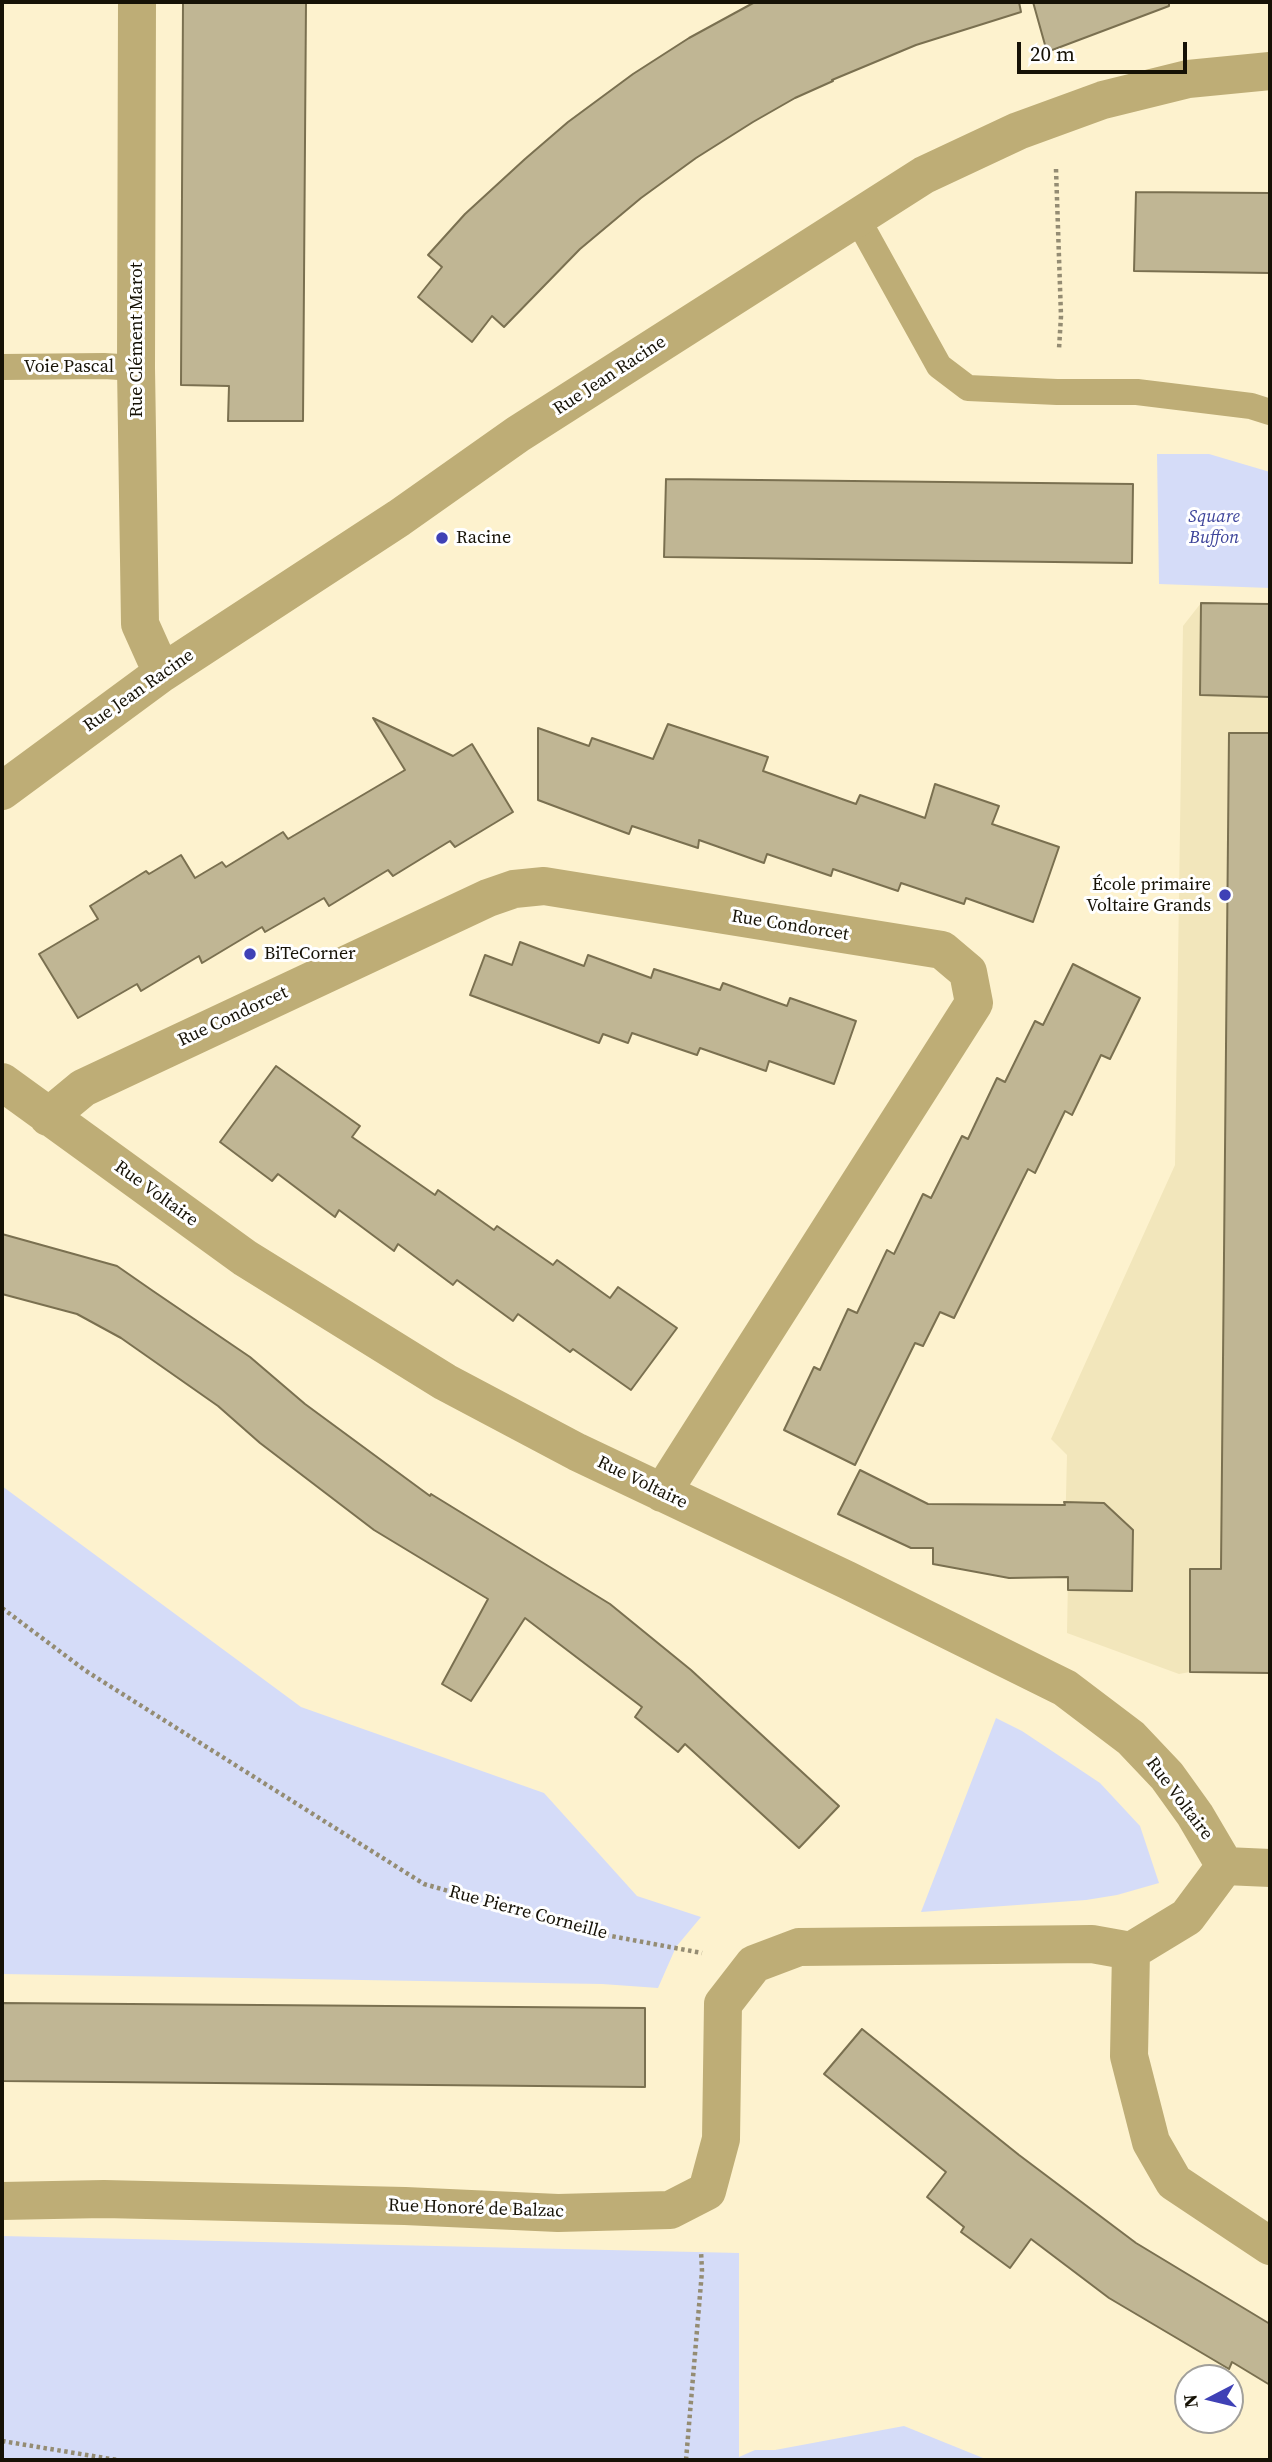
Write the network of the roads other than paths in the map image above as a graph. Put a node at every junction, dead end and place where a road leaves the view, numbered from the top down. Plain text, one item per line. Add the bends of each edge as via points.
1 (137, 2) edge
2 (1270, 71) edge
3 (857, 218) junction
4 (2, 368) edge
5 (136, 368) junction
6 (1270, 412) edge
7 (162, 673) junction
8 (2, 791) edge
9 (2, 1082) edge
10 (48, 1117) junction
11 (662, 1493) junction
12 (1225, 1866) junction
13 (1270, 1868) edge
14 (1131, 1951) junction
15 (2, 2201) edge
16 (1270, 2246) edge

1 - 5 street, Rue Clément Marot
2 - 3 street, Rue Jean Racine via 1188,79 1103,100 1018,131 924,174
3 - 6 lane via 939,366 968,387 1137,392
3 - 7 street, Rue Jean Racine via 518,434
4 - 5 lane, Voie Pascal
5 - 7 street, Rue Clément Marot via 140,624
7 - 8 street, Rue Jean Racine
9 - 10 street, Rue Voltaire
10 - 11 street, Rue Voltaire via 245,1258 445,1382
10 - 11 street, Rue Condorcet via 83,1088 514,889 544,886 942,950 968,972 974,1003
11 - 12 street, Rue Voltaire via 1065,1688 1130,1738 1167,1776
12 - 13 street
12 - 14 street via 1187,1917
14 - 15 street, Rue Honoré de Balzac via 1092,1944 799,1947 754,1964 723,2004 721,2138 707,2191 670,2210 558,2213 104,2199
14 - 16 street via 1129,2056 1151,2143 1174,2182

